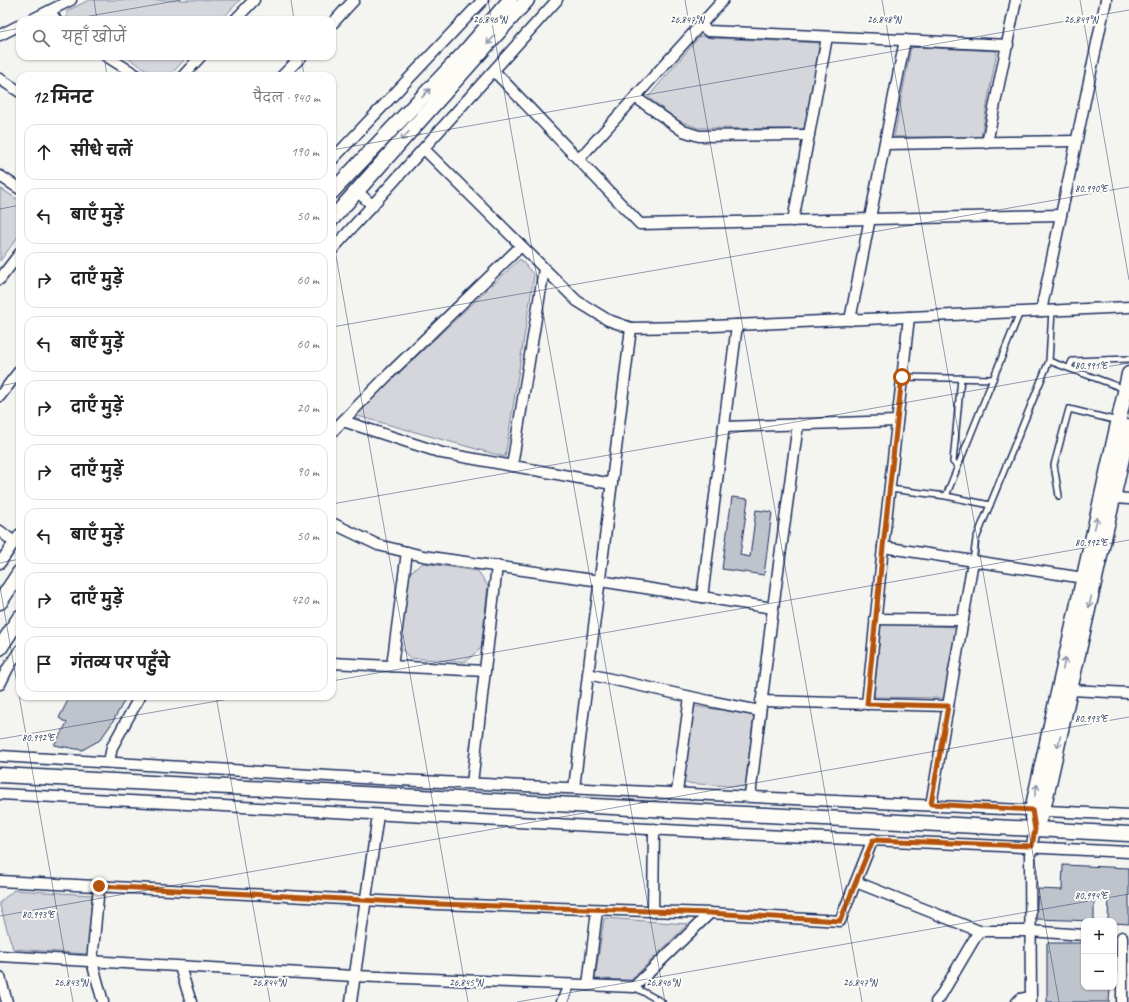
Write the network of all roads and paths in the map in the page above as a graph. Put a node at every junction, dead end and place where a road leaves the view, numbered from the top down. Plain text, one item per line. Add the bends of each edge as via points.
1 (71, 0) edge
2 (254, 0) edge
3 (354, 0) edge
4 (484, 0) edge
5 (557, 0) edge
6 (723, 0) edge
7 (1016, 0) edge
8 (1106, 0) edge
9 (517, 2) edge
10 (50, 11) junction
11 (39, 16) edge
12 (53, 16) edge
13 (239, 16) edge
14 (336, 20) edge
15 (700, 25) junction
16 (16, 27) edge
17 (0, 36) edge
18 (827, 37) junction
19 (905, 40) junction
20 (1008, 45) junction
21 (112, 60) edge
22 (197, 60) edge
23 (298, 60) edge
24 (494, 71) junction
25 (132, 72) edge
26 (187, 72) edge
27 (286, 72) edge
28 (0, 79) edge
29 (16, 89) edge
30 (635, 97) junction
31 (809, 135) junction
32 (1076, 141) junction
33 (987, 143) junction
34 (885, 144) junction
35 (424, 149) junction
36 (336, 156) edge
37 (578, 159) junction
38 (352, 171) junction
39 (0, 176) edge
40 (16, 186) edge
41 (360, 186) junction
42 (336, 188) edge
43 (373, 206) junction
44 (336, 214) edge
45 (1061, 215) junction
46 (870, 219) junction
47 (793, 221) junction
48 (336, 246) edge
49 (521, 246) junction
50 (16, 258) edge
51 (544, 269) junction
52 (0, 279) edge
53 (1129, 307) edge
54 (1052, 310) junction
55 (1041, 311) junction
56 (1020, 312) junction
57 (909, 317) junction
58 (850, 320) junction
59 (737, 325) junction
60 (631, 328) junction
61 (1129, 359) edge
62 (1049, 361) junction
63 (1069, 368) junction
64 (1129, 374) edge
65 (16, 375) edge
66 (902, 377) junction
67 (960, 378) junction
68 (993, 379) junction
69 (1126, 389) junction
70 (0, 396) edge
71 (343, 421) junction
72 (897, 421) junction
73 (798, 424) junction
74 (1124, 424) edge
75 (724, 426) junction
76 (336, 428) edge
77 (1127, 449) edge
78 (512, 466) junction
79 (958, 466) junction
80 (612, 484) junction
81 (890, 489) junction
82 (946, 496) junction
83 (1059, 496) dead end
84 (1114, 498) junction
85 (1129, 499) edge
86 (990, 505) junction
87 (336, 525) edge
88 (0, 531) edge
89 (16, 539) edge
90 (14, 542) junction
91 (883, 547) junction
92 (407, 552) junction
93 (973, 561) junction
94 (0, 563) edge
95 (497, 566) junction
96 (16, 578) edge
97 (1090, 579) junction
98 (600, 581) junction
99 (702, 597) junction
100 (0, 602) edge
101 (773, 608) junction
102 (876, 619) junction
103 (963, 620) junction
104 (16, 624) edge
105 (0, 648) edge
106 (16, 656) edge
107 (336, 663) edge
108 (392, 666) junction
109 (485, 671) junction
110 (588, 674) junction
111 (0, 684) edge
112 (1070, 690) junction
113 (1129, 693) edge
114 (690, 697) junction
115 (138, 700) edge
116 (761, 700) junction
117 (867, 704) junction
118 (948, 706) junction
119 (760, 711) junction
120 (0, 756) edge
121 (109, 762) junction
122 (0, 775) edge
123 (472, 783) junction
124 (574, 788) junction
125 (678, 792) junction
126 (0, 794) edge
127 (750, 796) junction
128 (931, 804) junction
129 (1037, 810) junction
130 (378, 815) junction
131 (1129, 815) edge
132 (654, 829) junction
133 (1035, 829) junction
134 (1129, 834) edge
135 (873, 840) junction
136 (1032, 846) junction
137 (1129, 852) edge
138 (0, 881) edge
139 (856, 882) junction
140 (99, 886) junction
141 (365, 900) junction
142 (597, 910) junction
143 (653, 912) junction
144 (710, 913) junction
145 (978, 931) junction
146 (1030, 931) junction
147 (1081, 935) edge
148 (1122, 937) edge
149 (0, 956) edge
150 (92, 962) junction
151 (180, 966) junction
152 (354, 976) junction
153 (0, 977) edge
154 (569, 984) junction
155 (588, 985) junction
156 (634, 987) junction
157 (1031, 1000) edge
158 (7, 1002) edge
159 (103, 1002) edge
160 (191, 1002) edge
161 (352, 1002) edge
162 (562, 1002) edge
163 (662, 1002) edge
164 (936, 1002) edge
165 (1017, 1002) edge
166 (1122, 1002) edge

1 - 10 street
2 - 13 street
3 - 14 street
4 - 36 street
5 - 24 street
6 - 15 street
7 - 20 street
8 - 32 street
38 -> 9 street via 464,53
9 -> 41 street
10 - 11 street
10 - 12 street
15 - 18 street via 708,31
15 - 30 street
16 - 17 street
18 - 19 street
18 - 31 street
19 - 20 street
19 - 34 street
20 - 33 street
21 - 25 street
22 - 26 street
23 - 27 street
24 - 35 street
24 - 37 street
28 - 29 street
30 - 31 street via 683,131 699,136
30 - 37 street
31 - 47 street
32 - 33 street
32 - 45 street
33 - 34 street
34 - 46 street
35 - 43 street
35 - 49 street
37 - 47 street via 640,224
38 - 41 street
38 - 42 street
39 - 40 street
41 - 43 street
41 - 44 street
43 - 48 street
45 - 46 street
45 - 55 street
46 - 47 street
46 - 58 street
49 - 51 street
49 - 71 street
50 - 52 street
51 - 60 street via 577,301 608,320
51 - 78 street
53 - 54 street
54 - 55 street
54 - 62 lane
55 - 56 street
56 - 57 street
56 - 68 lane
57 - 58 street
57 - 66 street
58 - 59 street
59 - 60 street
59 - 75 street
60 - 80 street
61 - 63 lane via 1072,361
62 - 63 lane
62 - 86 lane
63 - 69 lane
64 - 69 street
65 - 70 street
66 - 67 lane
66 - 72 street
67 - 68 lane
67 - 79 lane via 952,462
68 - 79 lane
69 - 74 street
71 - 76 street
71 - 78 street via 442,453
72 - 73 street
72 - 81 street
73 - 75 street
73 - 101 street
74 - 77 street
74 - 83 lane via 1069,409 1054,465
97 -> 74 street
75 - 99 street
77 - 84 street
78 - 80 street
79 - 82 lane
80 - 98 street
81 - 82 lane
81 - 91 street
82 - 86 lane
84 - 85 street
84 - 97 street
86 - 93 lane via 976,539
87 - 92 street via 378,545
88 - 90 street
89 - 90 street
90 - 94 street
91 - 93 street
91 - 102 street
92 - 95 street
92 - 108 street
93 - 97 street
93 - 103 street
95 - 98 street
95 - 109 street
96 - 100 street
97 -> 112 street
129 -> 97 street
98 - 99 street
98 - 110 street
99 - 101 street
101 - 116 street
102 - 103 street
102 - 117 street
103 - 118 street
104 - 105 street
106 - 111 street
107 - 108 street
108 - 109 street
109 - 123 street
110 - 114 street
110 - 124 street
112 - 113 street
112 -> 129 street
114 - 119 street
114 - 125 street
115 - 121 street via 112,747
116 - 117 street
116 - 119 street
117 - 118 street
118 - 128 street
119 - 127 street
120 - 121 street
121 - 123 street
122 - 133 street
123 - 124 street
124 - 125 street
125 - 127 street
126 - 130 street
127 - 128 street
128 - 129 street
129 - 131 street
129 - 133 street
130 - 132 street
130 - 141 street
132 - 135 street
132 - 143 street
133 - 134 street
133 - 136 street
135 - 136 street
135 - 139 street
136 - 137 street
136 - 146 street
138 - 140 street
139 - 144 street via 840,921
139 - 145 street
140 - 141 street
140 - 150 street
141 - 142 street
141 - 152 street
142 - 143 street
142 - 155 street
143 - 144 street
144 - 156 street
145 - 146 street
145 - 164 street
146 - 147 street
146 - 157 street
148 - 166 street
149 - 150 street
150 - 151 street
150 - 159 street
151 - 152 street
151 - 160 street
152 - 154 street
152 - 161 street
153 - 158 street
154 - 155 street
154 - 162 street
155 - 156 street
156 - 163 lane
157 - 165 street via 1020,999

